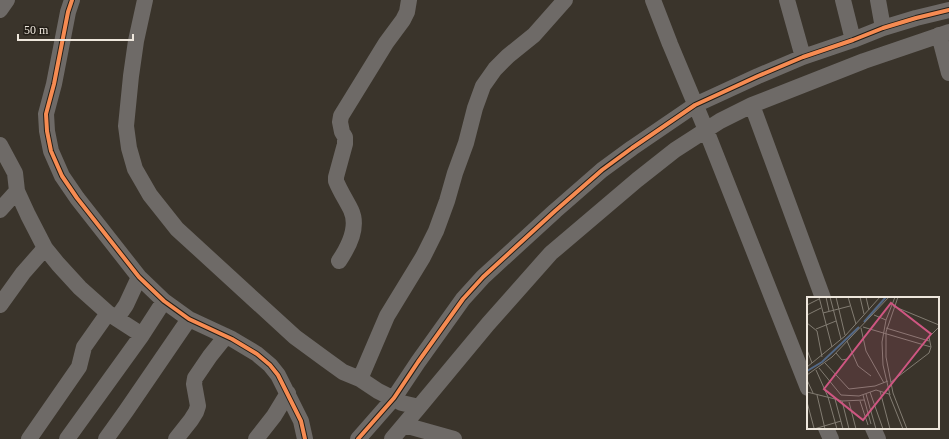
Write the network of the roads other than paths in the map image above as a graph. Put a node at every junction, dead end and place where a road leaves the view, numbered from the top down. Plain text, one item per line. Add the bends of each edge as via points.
1 (7, 0) edge
2 (72, 0) edge
3 (145, 0) edge
4 (409, 0) edge
5 (565, 0) edge
6 (653, 0) edge
7 (787, 0) edge
8 (843, 0) edge
9 (878, 0) edge
10 (0, 10) edge
11 (949, 10) edge
12 (883, 28) junction
13 (944, 33) edge
14 (853, 40) junction
15 (803, 57) junction
16 (949, 73) edge
17 (695, 105) junction
18 (752, 105) junction
19 (706, 130) junction
20 (0, 145) edge
21 (16, 191) junction
22 (0, 210) edge
23 (45, 248) junction
24 (339, 261) dead end
25 (139, 276) junction
26 (823, 297) edge
27 (164, 301) junction
28 (0, 304) edge
29 (112, 316) junction
30 (189, 319) junction
31 (142, 335) junction
32 (226, 336) junction
33 (360, 379) junction
34 (807, 385) edge
35 (288, 393) junction
36 (394, 398) junction
37 (419, 407) junction
38 (404, 425) junction
39 (826, 429) edge
40 (873, 429) edge
41 (29, 439) edge
42 (66, 439) edge
43 (106, 439) edge
44 (176, 439) edge
45 (256, 439) edge
46 (305, 439) edge
47 (358, 439) edge
48 (392, 439) edge
49 (454, 439) edge
50 (831, 439) edge
51 (878, 439) edge

1 - 10 street
2 - 25 street via 46,114 51,151 62,176 76,198
3 - 33 street via 136,41 126,126 135,169 150,195 177,229 295,337 343,372
4 - 24 street via 403,20 341,116 345,144 336,181 351,211 354,225 346,251
5 - 33 street via 534,36 495,69 483,86 436,231 388,316
6 - 17 street
7 - 15 street
8 - 14 street
9 - 12 street
11 - 12 street
12 - 14 street
13 - 16 street
13 - 18 street
14 - 15 street
15 - 17 street
17 - 19 street
17 - 36 street via 602,170 483,277 463,299
18 - 19 street
18 - 26 street
19 - 34 street
19 - 37 street via 637,180 551,253
20 - 21 street via 15,173
21 - 22 street
21 - 23 street
23 - 28 street
23 - 29 street via 80,288
25 - 27 street
25 - 29 street via 126,305
27 - 30 street
27 - 31 street
29 - 31 street
29 - 41 street via 84,347 79,367
30 - 32 street
30 - 43 street
31 - 42 street
32 - 35 street via 257,354 270,365
32 - 44 street via 195,378 198,406
33 - 36 street
35 - 45 street
35 - 46 street via 301,421
36 - 37 street
36 - 47 street
37 - 38 street
38 - 48 street
38 - 49 street
39 - 50 street
40 - 51 street

